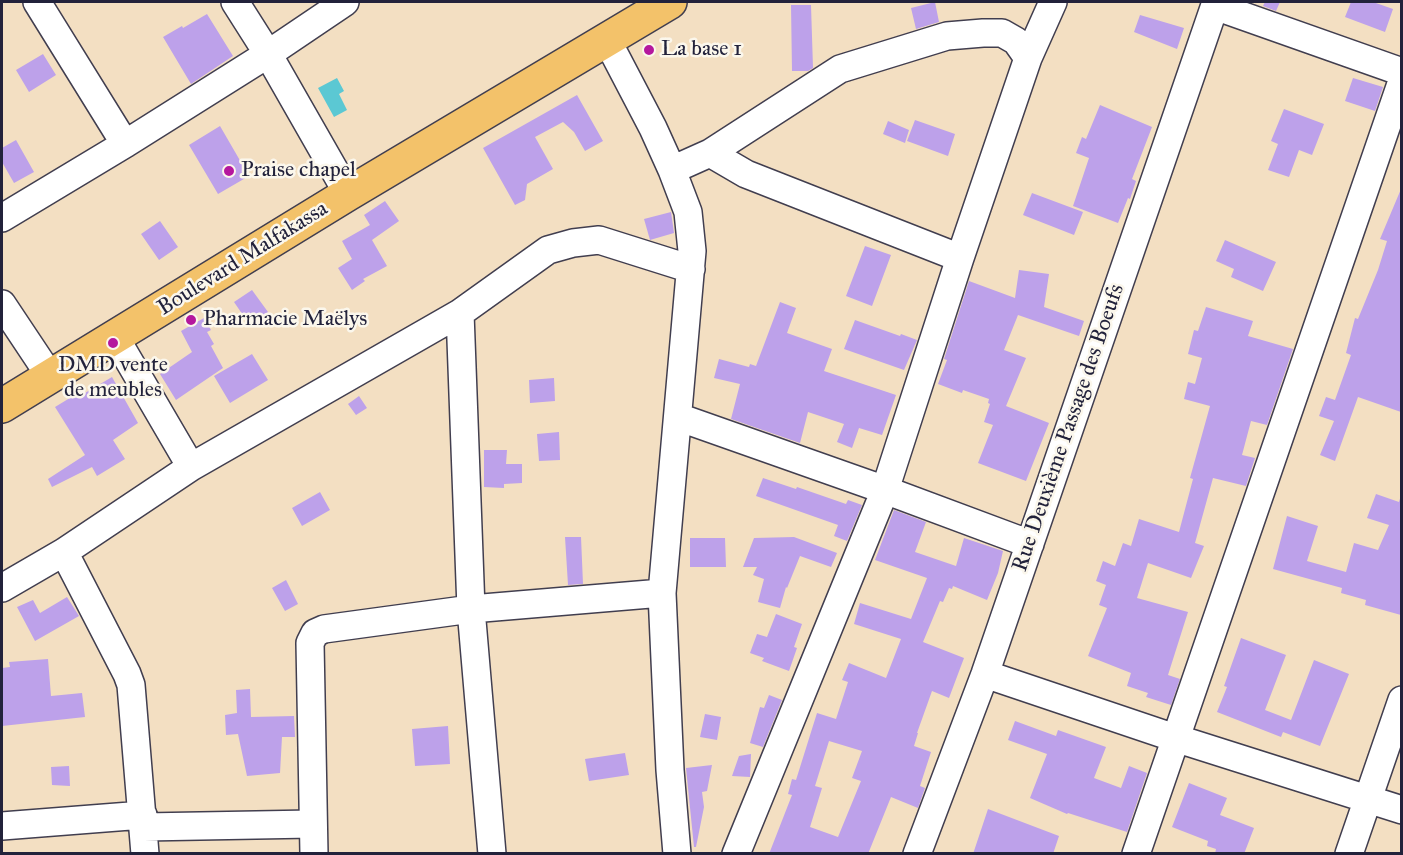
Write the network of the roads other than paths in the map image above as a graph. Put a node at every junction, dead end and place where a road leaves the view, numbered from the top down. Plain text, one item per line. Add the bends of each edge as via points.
1 (36, 2) edge
2 (235, 2) edge
3 (345, 2) edge
4 (626, 2) edge
5 (670, 2) edge
6 (1053, 2) edge
7 (1216, 4) edge
8 (607, 40) junction
9 (268, 54) junction
10 (1028, 58) junction
11 (1401, 72) edge
12 (1401, 81) edge
13 (125, 144) junction
14 (710, 153) junction
15 (672, 170) junction
16 (343, 185) junction
17 (2, 218) edge
18 (960, 258) junction
19 (691, 269) junction
20 (2, 304) edge
21 (460, 313) junction
22 (115, 338) junction
23 (44, 368) junction
24 (2, 381) edge
25 (2, 406) edge
26 (678, 417) junction
27 (191, 466) junction
28 (885, 490) junction
29 (1030, 544) junction
30 (64, 552) junction
31 (2, 588) edge
32 (662, 593) junction
33 (471, 609) junction
34 (985, 674) junction
35 (1401, 700) edge
36 (1175, 738) junction
37 (1366, 799) junction
38 (1401, 810) edge
39 (312, 824) junction
40 (2, 826) edge
41 (144, 832) edge
42 (314, 854) edge
43 (492, 854) edge
44 (677, 854) edge
45 (736, 854) edge
46 (917, 854) edge
47 (1136, 854) edge
48 (1349, 854) edge

1 - 13 street
2 - 9 street
3 - 9 street
4 - 16 main road, Boulevard Malfakassa
5 - 8 main road, Boulevard Malfakassa
6 - 10 street
7 - 11 street
7 - 29 street, Rue Deuxième Passage des Boeufs
8 - 15 street
8 - 16 main road, Boulevard Malfakassa
9 - 13 street
9 - 16 street
10 - 14 street via 1016,41 1002,33 946,36 840,69
10 - 18 street
12 - 36 street
13 - 17 street
14 - 15 street
14 - 18 street via 746,174
15 - 19 street via 688,212
16 - 22 main road, Boulevard Malfakassa
16 - 23 main road, Boulevard Malfakassa
18 - 28 street
19 - 21 street via 599,240 573,243 548,250
19 - 26 street
20 - 23 street
21 - 27 street
21 - 33 street
22 - 23 main road, Boulevard Malfakassa
22 - 27 street
23 - 24 main road, Boulevard Malfakassa
23 - 25 main road, Boulevard Malfakassa
26 - 28 street
26 - 32 street
27 - 30 street
28 - 29 street
28 - 45 street
29 - 34 street, Rue Deuxième Passage des Boeufs
30 - 31 street
30 - 41 street via 131,685
32 - 33 street
32 - 44 street
33 - 39 street via 315,633 310,643
33 - 43 street
34 - 36 street
34 - 46 street, Rue Deuxième Passage des Boeufs
35 - 37 street
36 - 37 street
36 - 47 street
37 - 38 street
37 - 48 street
39 - 41 street
39 - 42 street
40 - 41 street

